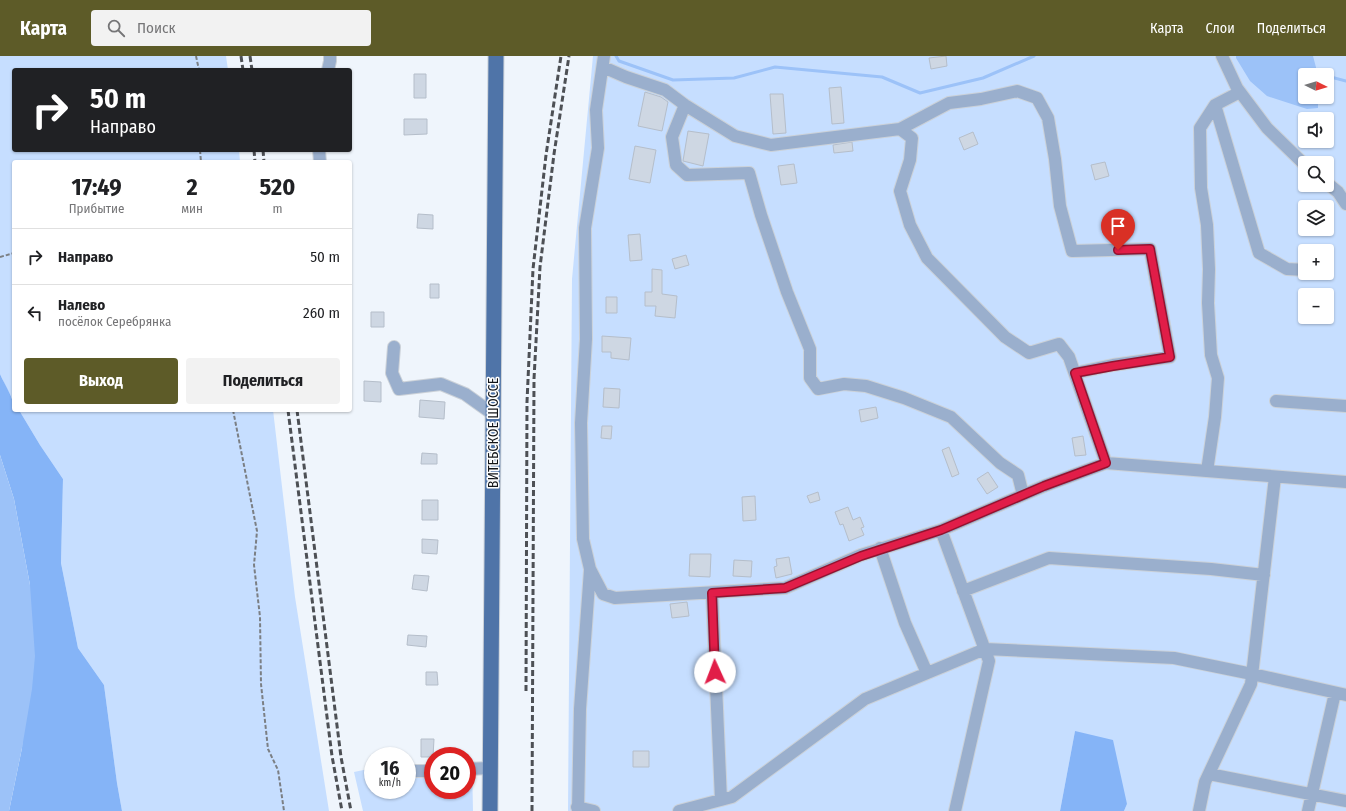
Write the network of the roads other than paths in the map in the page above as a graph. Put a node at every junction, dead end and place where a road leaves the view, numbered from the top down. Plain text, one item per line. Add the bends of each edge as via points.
1 (330, 56) edge
2 (496, 56) edge
3 (1222, 56) edge
4 (604, 62) edge
5 (328, 68) edge
6 (1240, 92) junction
7 (685, 105) junction
8 (1215, 105) junction
9 (900, 129) junction
10 (1298, 158) edge
11 (1334, 189) edge
12 (1346, 204) edge
13 (1298, 270) edge
14 (394, 346) dead end
15 (1075, 373) junction
16 (1276, 401) dead end
17 (1346, 406) edge
18 (493, 414) junction
19 (1106, 463) junction
20 (1207, 471) junction
21 (1275, 477) junction
22 (1346, 482) edge
23 (1023, 495) junction
24 (941, 530) junction
25 (880, 548) junction
26 (590, 569) junction
27 (1264, 575) junction
28 (963, 591) junction
29 (712, 593) junction
30 (985, 649) junction
31 (927, 673) junction
32 (1252, 674) junction
33 (1341, 694) edge
34 (490, 768) junction
35 (476, 769) edge
36 (1209, 774) junction
37 (1313, 794) junction
38 (721, 800) junction
39 (1346, 802) edge
40 (578, 809) edge
41 (490, 811) edge
42 (594, 811) edge
43 (679, 811) edge
44 (955, 811) edge
45 (1199, 811) edge
46 (1308, 811) edge

1 - 5 lane
2 - 18 main road, ВИТЕБСКОЕ ШОССЕ
3 - 6 lane
4 - 7 lane via 626,77 665,90
4 - 26 lane via 596,110 598,148 584,228 586,339 581,423 583,539
6 - 8 lane
6 - 10 lane via 1267,128
7 - 9 lane via 735,136 771,145
7 - 23 lane via 672,137 676,165 687,175 749,172 787,292 810,349 810,378 818,389 844,384 866,386 951,417 1000,463 1018,475
8 - 13 lane via 1259,253 1287,269
8 - 20 lane via 1200,128 1201,188 1209,262 1211,355 1218,378
9 - 15 lane via 912,138 910,160 900,191 910,225 927,258 1005,337 1029,353 1059,344 1069,357
9 - 15 lane via 949,103 1017,91 1037,98 1048,118 1060,206 1072,251 1150,249 1170,357
11 - 12 lane
14 - 18 lane via 392,373 399,389 441,384 465,394
15 - 19 lane
16 - 17 lane
18 - 34 main road, ВИТЕБСКОЕ ШОССЕ
19 - 20 lane
19 - 23 lane
20 - 21 lane
21 - 22 lane
21 - 27 lane
23 - 24 lane
24 - 25 lane
24 - 28 lane
25 - 29 lane via 785,588
25 - 31 lane via 905,623
26 - 29 lane via 603,594 615,598
26 - 40 lane via 580,708
27 - 28 lane via 1049,558
27 - 32 lane
28 - 30 lane
29 - 38 lane
30 - 31 lane
30 - 32 lane via 1174,658
30 - 44 lane via 989,661
31 - 38 lane via 865,699 732,797
32 - 33 lane
32 - 36 lane via 1251,684
33 - 37 lane
34 - 35 lane
34 - 41 main road, ВИТЕБСКОЕ ШОССЕ
36 - 37 lane
36 - 45 lane
37 - 39 lane
37 - 46 lane
38 - 43 lane
40 - 42 lane

